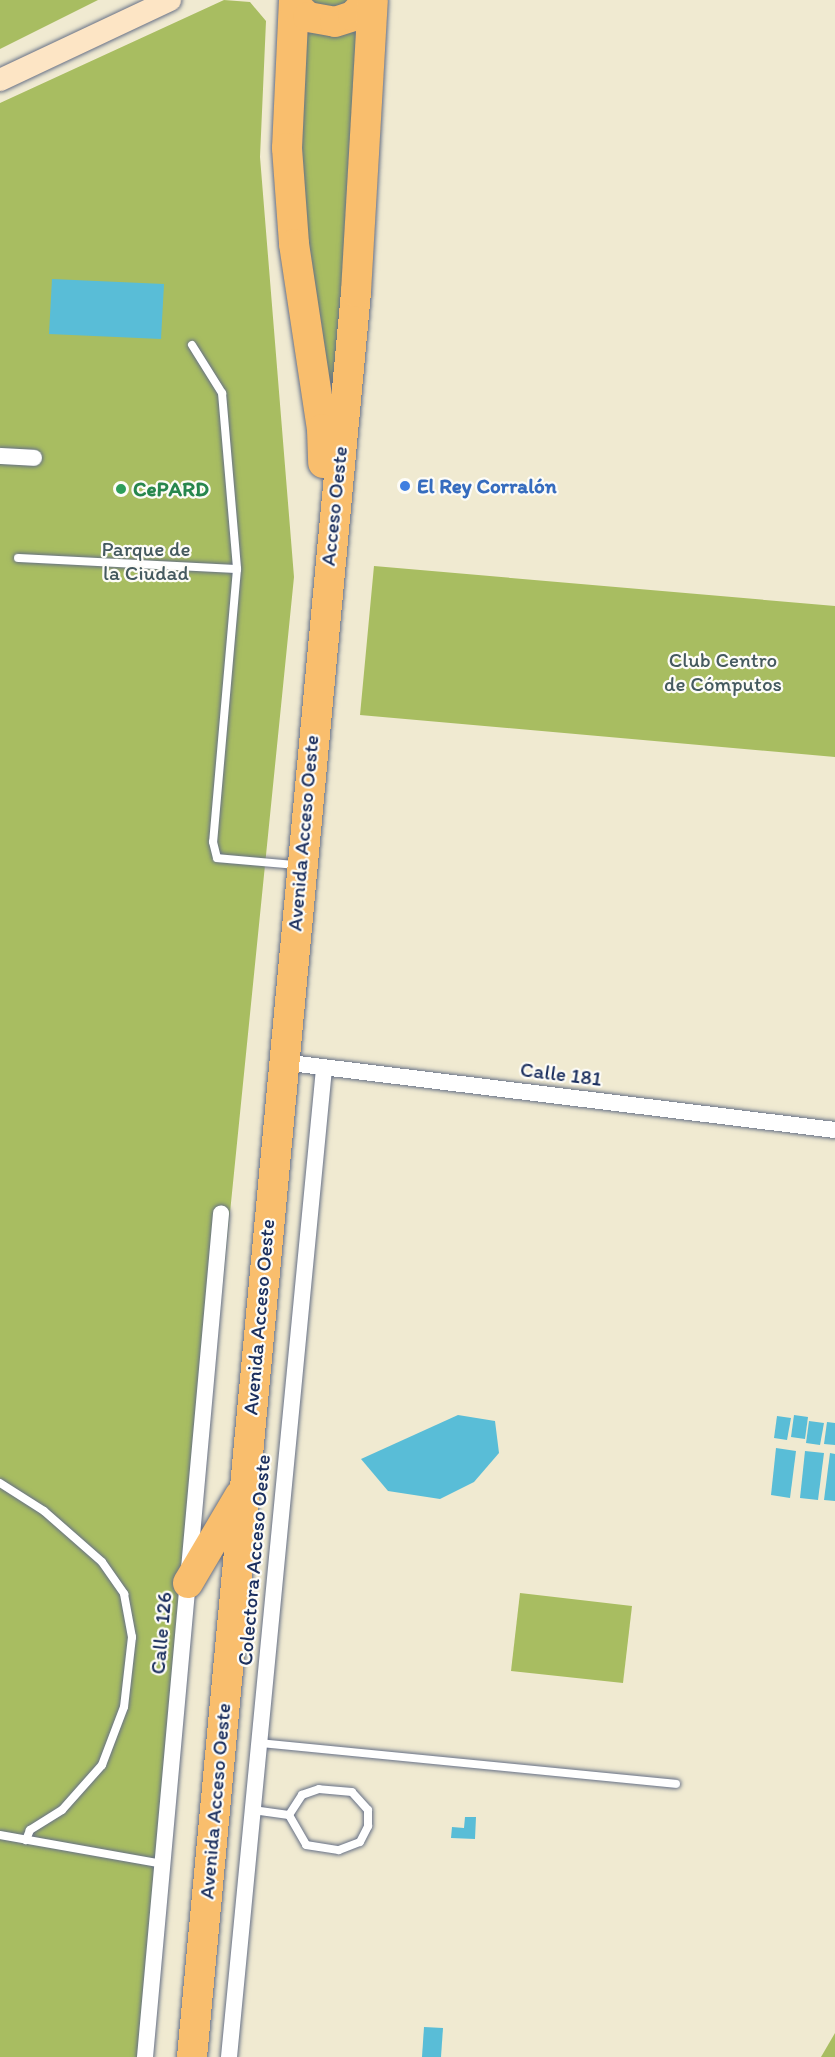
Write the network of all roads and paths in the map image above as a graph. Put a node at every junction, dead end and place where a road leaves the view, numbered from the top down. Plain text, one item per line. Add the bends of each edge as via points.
1 (170, 0) edge
2 (368, 0) edge
3 (373, 0) edge
4 (291, 1) edge
5 (0, 80) edge
6 (192, 345) dead end
7 (0, 456) edge
8 (34, 458) dead end
9 (18, 558) dead end
10 (237, 568) junction
11 (326, 577) junction
12 (300, 865) junction
13 (282, 1062) junction
14 (324, 1068) junction
15 (835, 1130) edge
16 (221, 1214) dead end
17 (0, 1483) edge
18 (244, 1487) junction
19 (188, 1583) junction
20 (260, 1743) junction
21 (676, 1784) dead end
22 (253, 1810) junction
23 (289, 1815) junction
24 (0, 1835) edge
25 (26, 1840) junction
26 (162, 1864) junction
27 (145, 2057) edge
28 (192, 2057) edge
29 (230, 2057) edge

1 - 5 street
2 - 4 highway via 353,16 335,22 308,17
3 - 11 highway, Acceso Oeste via 356,292
4 - 11 highway, Acceso Oeste via 286,148 294,244 322,429
6 - 10 lane via 222,393
7 - 8 street
9 - 10 lane
10 - 12 lane via 213,842 217,858
11 - 12 highway, Avenida Acceso Oeste
12 - 13 highway, Avenida Acceso Oeste
13 - 14 street, Calle 181
13 - 18 highway, Avenida Acceso Oeste
14 - 15 street, Calle 181
14 - 20 street, Colectora Acceso Oeste
16 - 19 street, Calle 126
17 - 25 lane via 44,1511 102,1562 123,1594 132,1637 124,1707 102,1765 62,1810 30,1830
18 - 19 highway
18 - 28 highway, Avenida Acceso Oeste
19 - 26 street, Calle 126
20 - 21 lane
20 - 22 street, Colectora Acceso Oeste
22 - 23 lane
22 - 29 street, Colectora Acceso Oeste
23 - 23 lane via 306,1845 339,1850 360,1842 368,1826 368,1810 352,1792 319,1789 302,1795
24 - 25 lane
25 - 26 lane
26 - 27 street, Calle 126

